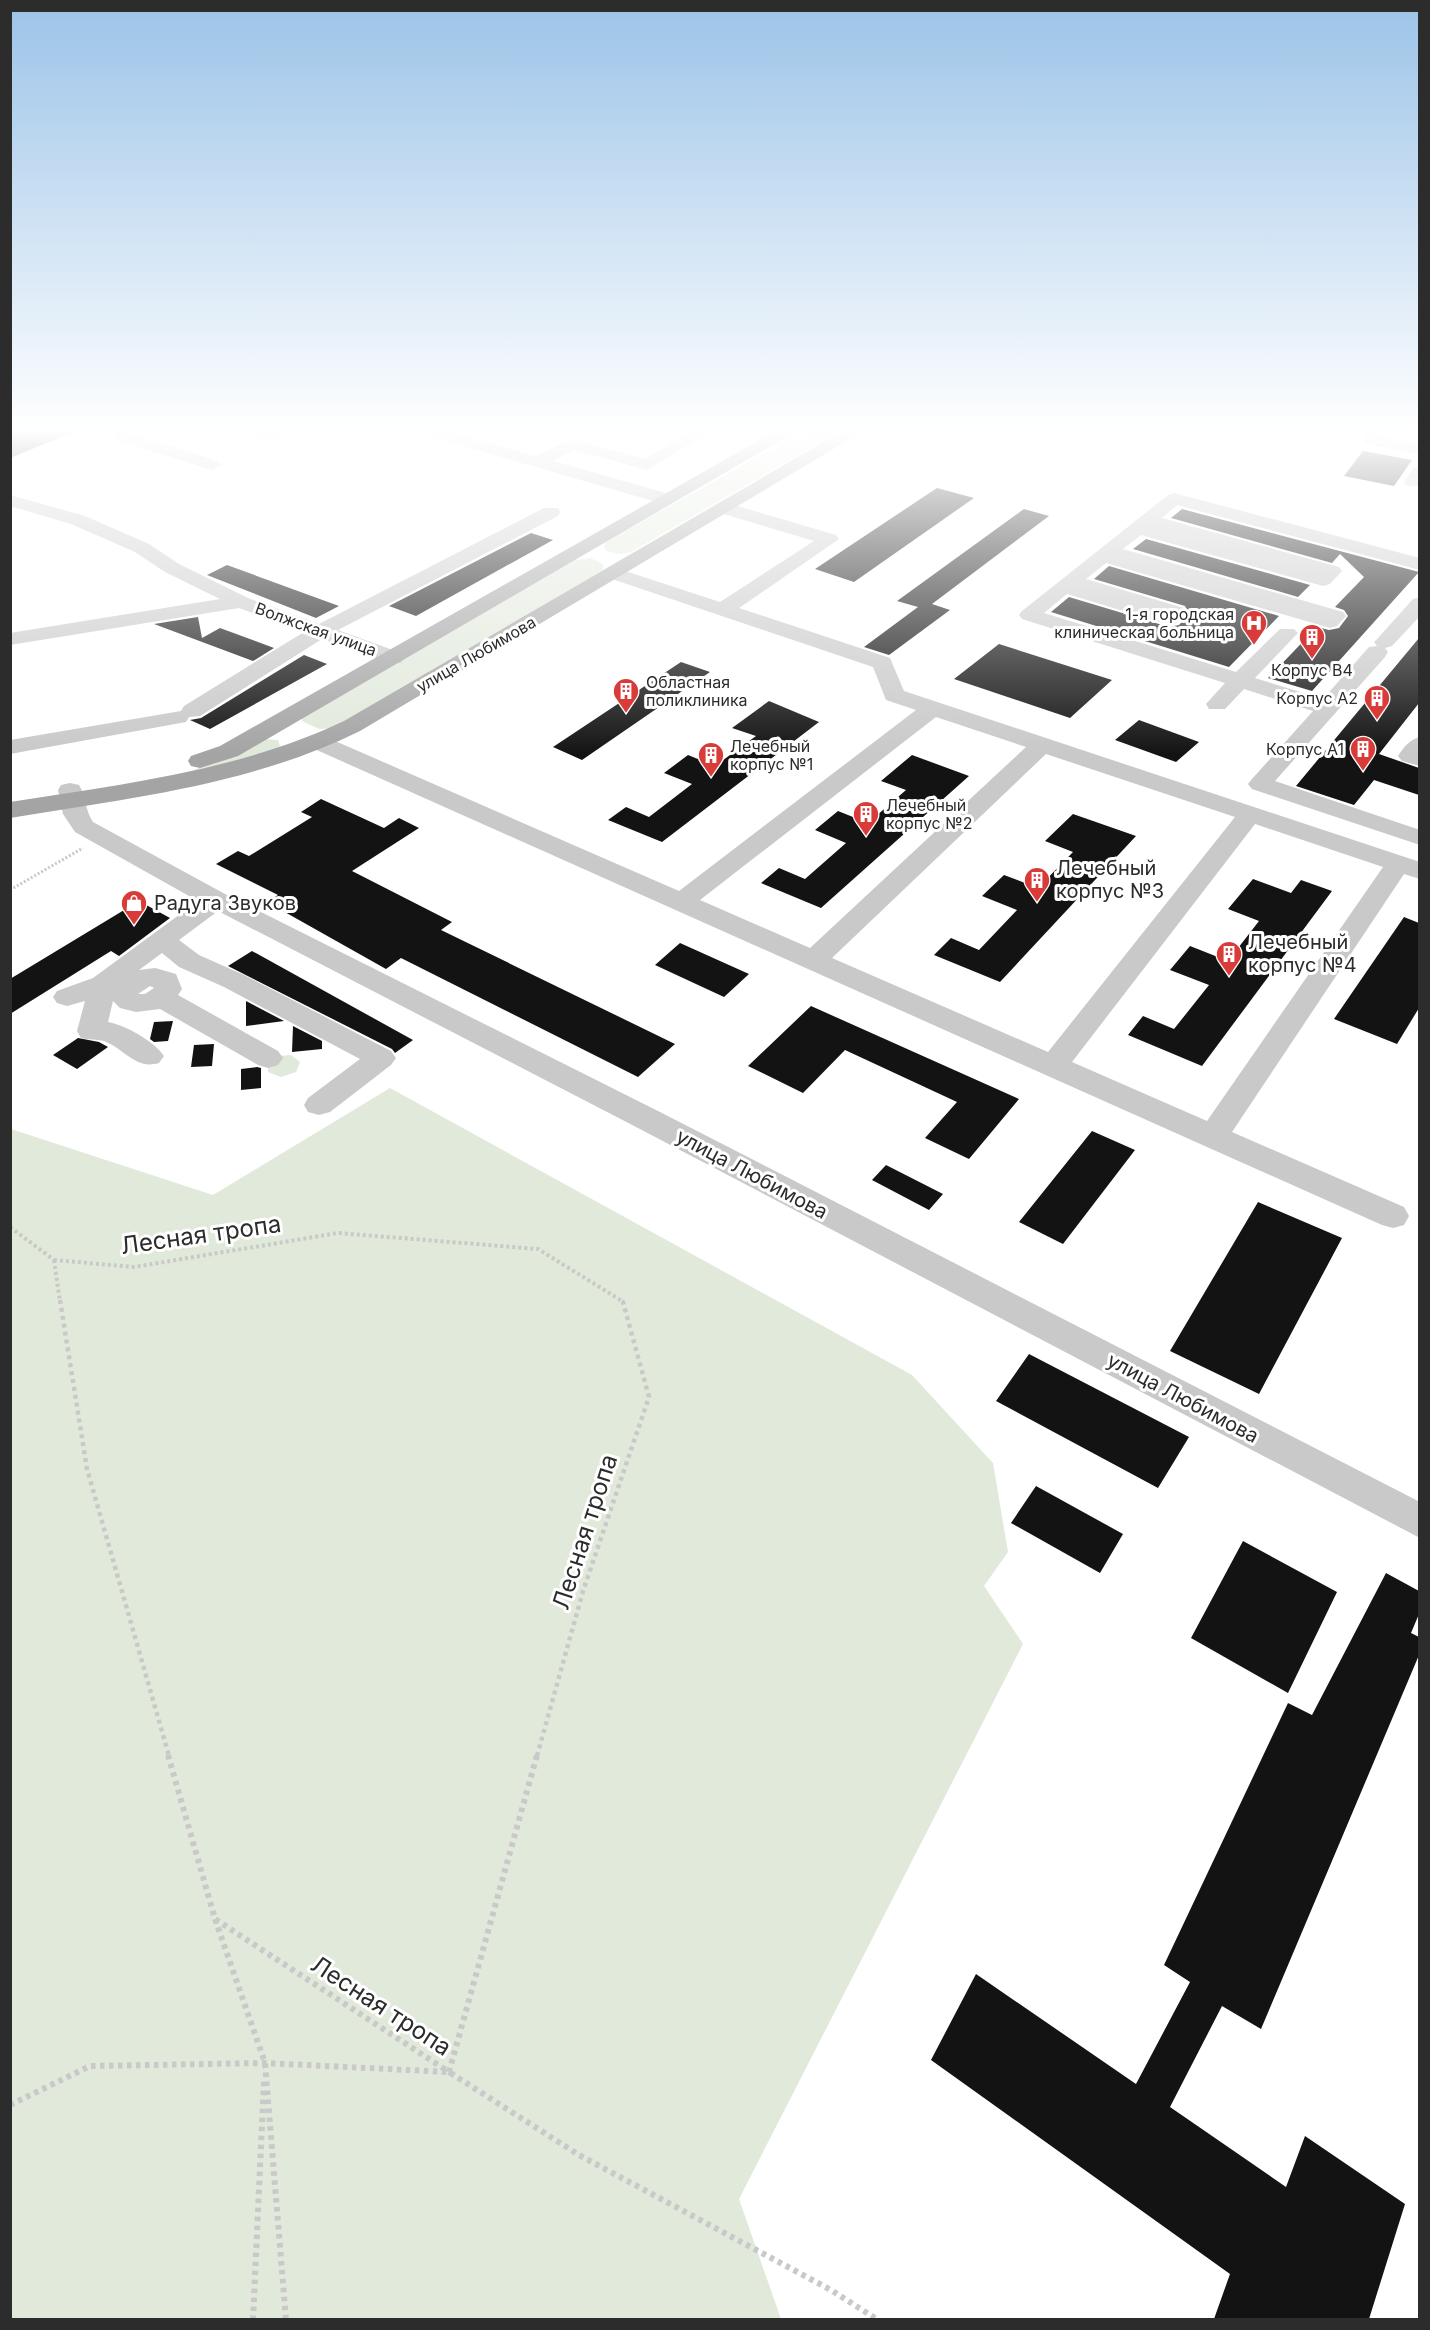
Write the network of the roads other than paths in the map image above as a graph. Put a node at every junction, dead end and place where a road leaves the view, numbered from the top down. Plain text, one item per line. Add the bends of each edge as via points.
1 (117, 538) edge
2 (501, 538) edge
3 (600, 538) edge
4 (673, 538) edge
5 (825, 538) edge
6 (1126, 538) edge
7 (1187, 538) edge
8 (1198, 538) edge
9 (1320, 538) edge
10 (584, 547) junction
11 (1106, 554) junction
12 (1419, 564) edge
13 (622, 568) junction
14 (242, 602) junction
15 (1419, 603) edge
16 (722, 610) junction
17 (319, 632) junction
18 (1287, 633) dead end
19 (10, 639) edge
20 (393, 658) junction
21 (1239, 681) junction
22 (1217, 704) dead end
23 (933, 708) junction
24 (1328, 708) junction
25 (273, 726) junction
26 (318, 742) junction
27 (1043, 744) junction
28 (1419, 744) edge
29 (10, 747) edge
30 (1419, 759) edge
31 (10, 800) edge
32 (10, 810) edge
33 (82, 813) junction
34 (1251, 813) junction
35 (1419, 838) edge
36 (1408, 867) edge
37 (216, 900) junction
38 (681, 902) junction
39 (162, 940) junction
40 (814, 960) junction
41 (189, 961) junction
42 (67, 997) dead end
43 (159, 999) junction
44 (237, 1020) dead end
45 (263, 1053) dead end
46 (149, 1056) dead end
47 (1053, 1066) junction
48 (319, 1105) dead end
49 (1213, 1137) junction
50 (1393, 1216) dead end
51 (1419, 1521) edge

1 - 14 street, Волжская улица
2 - 17 street
3 - 10 main road, улица Любимова
4 - 13 main road, улица Любимова
5 - 16 street via 829,539
6 - 11 street
7 - 8 street via 1323,580 1332,571
9 - 12 street
10 - 13 main road
10 - 20 main road, улица Любимова
11 - 11 street via 1336,616 1330,622
11 - 21 street via 1029,615
13 - 16 street
13 - 26 main road, улица Любимова via 352,726
14 - 17 street, Волжская улица
14 - 19 street
15 - 24 street
16 - 23 street via 882,663 894,695
17 - 20 street, Волжская улица
17 - 29 street via 185,714
18 - 21 street
20 - 25 main road, улица Любимова
21 - 22 street
21 - 24 street
23 - 27 street
23 - 38 street
24 - 35 street via 1260,784
25 - 26 main road
25 - 33 main road, улица Любимова via 229,751 165,773
26 - 33 main road, улица Любимова via 266,761
26 - 38 street
27 - 34 street
27 - 40 street
28 - 30 street via 1410,756
31 - 33 main road, улица Любимова
32 - 33 main road, улица Любимова
33 - 37 street, улица Любимова
34 - 36 street
34 - 47 street
36 - 49 street via 1368,907
37 - 39 street
37 - 51 street, улица Любимова via 649,1120
38 - 40 street
39 - 41 street
39 - 43 street
40 - 47 street
41 - 43 street
41 - 48 street via 381,1058
42 - 43 street
43 - 44 street
43 - 45 street
43 - 46 street via 91,1031 110,1032
47 - 49 street
49 - 50 street

